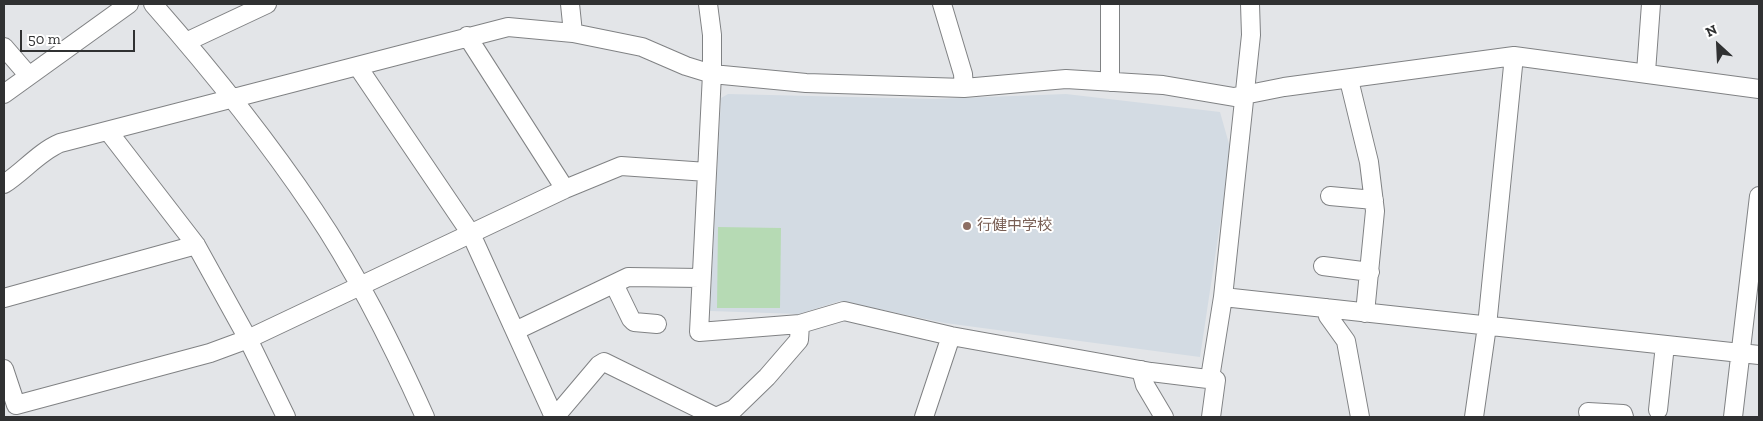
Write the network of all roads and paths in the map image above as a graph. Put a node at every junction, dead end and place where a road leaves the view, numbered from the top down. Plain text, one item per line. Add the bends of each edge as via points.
1 (129, 4) edge
2 (153, 4) edge
3 (267, 4) edge
4 (570, 4) edge
5 (708, 4) edge
6 (942, 4) edge
7 (1110, 4) edge
8 (1250, 4) edge
9 (1651, 4) edge
10 (573, 34) junction
11 (467, 36) junction
12 (186, 42) junction
13 (4, 47) edge
14 (1514, 56) junction
15 (358, 67) junction
16 (1646, 72) junction
17 (712, 74) junction
18 (29, 76) junction
19 (1349, 80) junction
20 (1110, 82) junction
21 (964, 88) junction
22 (1759, 89) edge
23 (4, 94) edge
24 (1244, 96) junction
25 (234, 98) junction
26 (108, 132) junction
27 (708, 172) junction
28 (4, 184) edge
29 (565, 189) junction
30 (1330, 196) dead end
31 (1759, 196) edge
32 (1374, 200) junction
33 (471, 234) junction
34 (196, 245) junction
35 (1323, 266) dead end
36 (1370, 272) junction
37 (700, 278) junction
38 (614, 284) junction
39 (361, 287) junction
40 (1222, 297) junction
41 (4, 298) edge
42 (1326, 308) junction
43 (1365, 313) junction
44 (657, 324) dead end
45 (800, 324) junction
46 (1486, 326) junction
47 (515, 331) junction
48 (951, 336) junction
49 (248, 339) junction
50 (1665, 345) junction
51 (1740, 353) junction
52 (1759, 355) edge
53 (4, 369) edge
54 (1141, 370) junction
55 (1210, 378) junction
56 (1658, 410) dead end
57 (1588, 412) dead end
58 (286, 417) edge
59 (425, 417) edge
60 (554, 417) edge
61 (924, 417) edge
62 (1164, 417) edge
63 (1211, 417) edge
64 (1360, 417) edge
65 (1474, 417) edge
66 (1624, 417) edge
67 (1733, 417) edge

1 - 18 street
2 - 12 street
3 - 12 street
4 - 10 street
5 - 17 street
6 - 21 street
7 - 20 street
8 - 24 street via 1251,35
9 - 16 street
10 - 11 street via 520,26
10 - 17 street via 642,47
11 - 15 street
11 - 29 street
12 - 25 street
13 - 18 street
14 - 16 street
14 - 19 street
14 - 46 street
15 - 25 street
15 - 33 street
16 - 22 street
17 - 21 street via 806,83
17 - 27 street
18 - 23 street
19 - 24 street via 1257,91
19 - 32 street via 1369,162
20 - 21 street via 1066,79
20 - 24 street
24 - 40 street
25 - 26 street
25 - 39 street via 314,210
26 - 28 street via 51,147
26 - 34 street
27 - 29 street via 621,166
27 - 37 street
29 - 33 street
30 - 32 street
31 - 51 street
32 - 36 street
33 - 39 street
33 - 47 street
34 - 41 street
34 - 49 street
35 - 36 street
36 - 43 street
37 - 38 street via 628,277
37 - 45 street via 699,332
38 - 44 street via 634,322
38 - 47 street
39 - 49 street
39 - 59 street
40 - 42 street
40 - 55 street
42 - 43 street
42 - 64 street via 1346,341
43 - 46 street
45 - 48 street via 844,310
45 - 60 street via 799,340 789,352 767,377 721,416 711,416 604,362
46 - 50 street
46 - 65 street
47 - 60 street
48 - 54 street
48 - 61 street
49 - 53 street via 16,405
49 - 58 street
50 - 51 street
50 - 56 street
51 - 52 street
51 - 67 street
54 - 55 street
54 - 62 street via 1145,385
55 - 63 street via 1216,380
57 - 66 street via 1623,414

